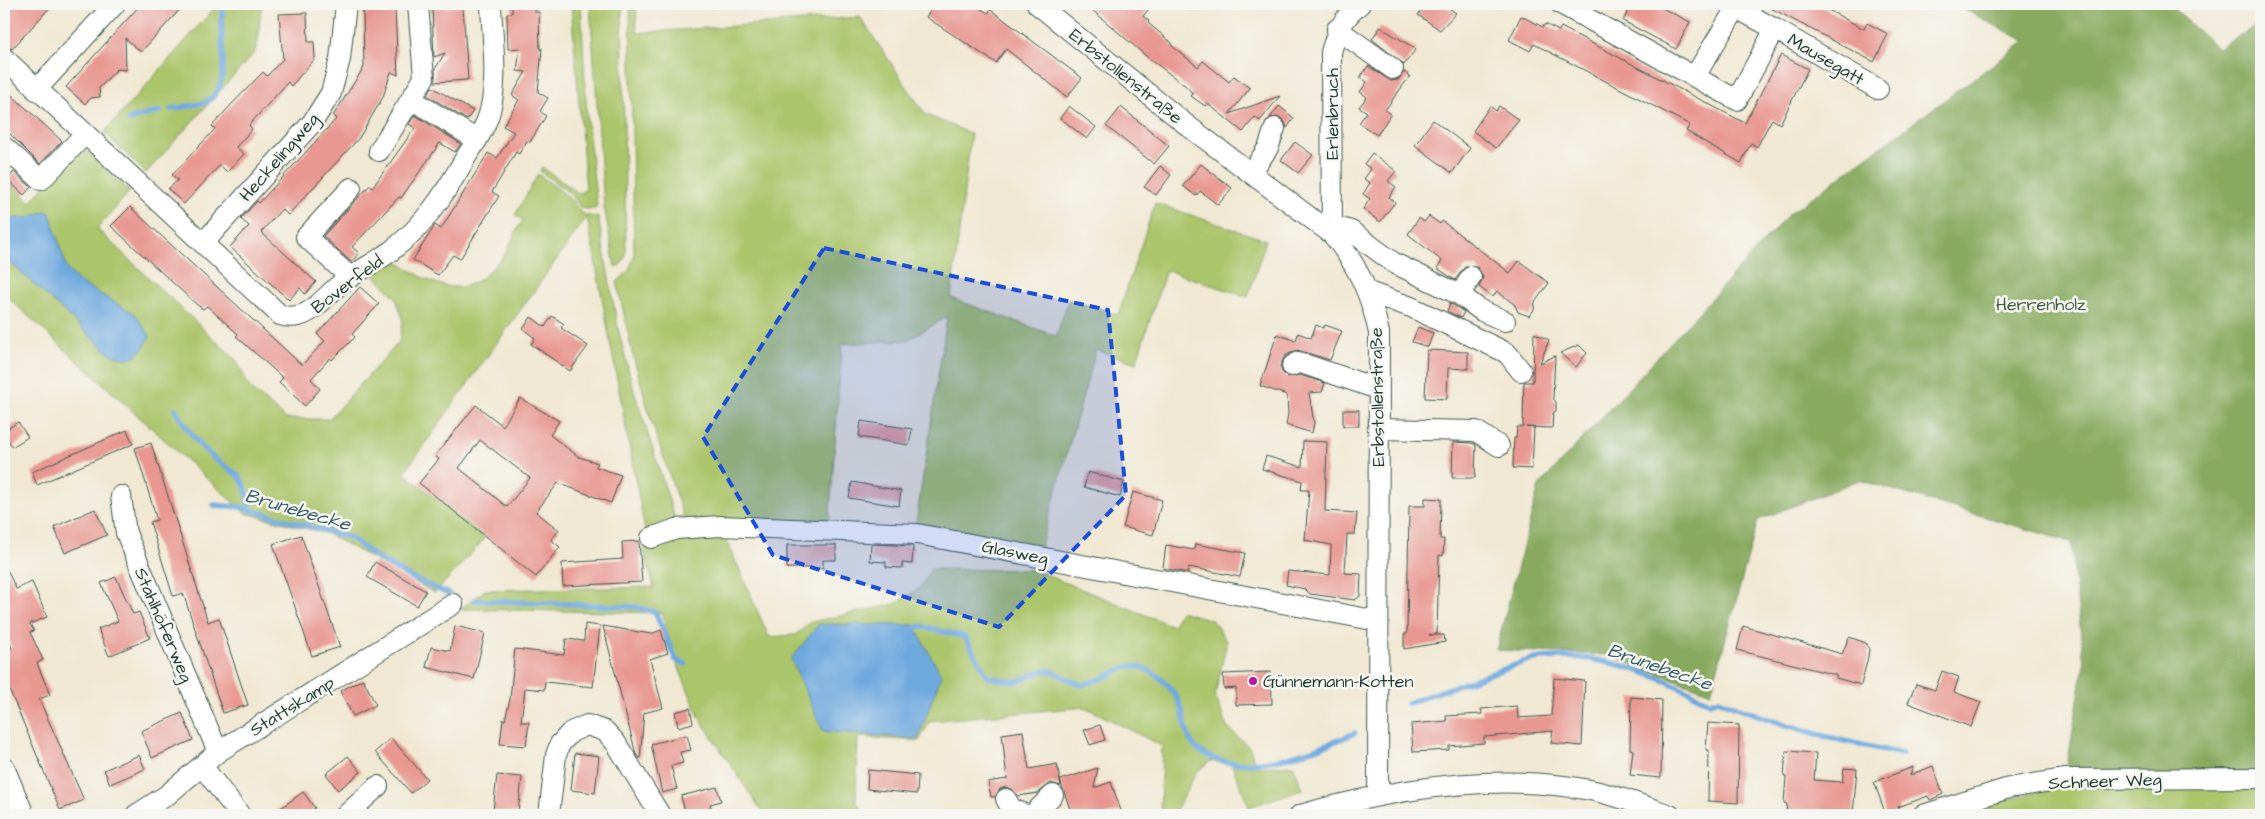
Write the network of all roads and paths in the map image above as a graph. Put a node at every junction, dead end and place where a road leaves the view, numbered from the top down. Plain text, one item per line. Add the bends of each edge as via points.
1 (115, 4) edge
2 (346, 4) edge
3 (418, 4) edge
4 (491, 4) edge
5 (1037, 4) edge
6 (1360, 4) edge
7 (1561, 4) edge
8 (1337, 29) junction
9 (1775, 29) junction
10 (4, 58) edge
11 (1393, 69) dead end
12 (1695, 76) junction
13 (1878, 89) dead end
14 (36, 90) junction
15 (411, 99) junction
16 (1274, 128) dead end
17 (84, 134) junction
18 (476, 140) junction
19 (4, 147) edge
20 (379, 151) dead end
21 (1251, 173) junction
22 (351, 188) dead end
23 (1332, 230) junction
24 (204, 242) junction
25 (350, 277) junction
26 (1471, 277) dead end
27 (1368, 292) junction
28 (1460, 295) junction
29 (1505, 321) dead end
30 (1292, 366) dead end
31 (1521, 370) dead end
32 (1378, 389) junction
33 (1378, 429) junction
34 (1499, 446) dead end
35 (121, 496) dead end
36 (650, 538) dead end
37 (453, 604) dead end
38 (1378, 621) junction
39 (218, 752) junction
40 (202, 766) junction
41 (4, 767) edge
42 (2261, 778) edge
43 (378, 786) dead end
44 (1053, 794) dead end
45 (1378, 796) junction
46 (1006, 799) dead end
47 (1645, 811) edge
48 (24, 815) edge
49 (136, 815) edge
50 (240, 815) edge
51 (346, 815) edge
52 (549, 815) edge
53 (660, 815) edge
54 (1026, 815) edge
55 (1032, 815) edge
56 (1300, 815) edge
57 (1670, 815) edge
58 (1923, 815) edge

1 - 14 street
2 - 24 street, Heckelingweg via 340,59 331,93 312,123
3 - 15 street via 424,78
4 - 18 street, Boverfeld via 494,86 491,108
5 - 21 street, Erbstollenstraße
6 - 8 street, Erlenbruch
7 - 12 street, Mausegatt
8 - 11 street
8 - 23 street, Erlenbruch via 1331,52
9 - 12 street, Mausegatt via 1736,8
9 - 12 street, Mausegatt via 1737,100
9 - 13 street, Mausegatt
10 - 14 street, Boverfeld
14 - 17 street, Boverfeld
15 - 18 street
15 - 20 street
16 - 21 street via 1268,148
17 - 19 street via 41,180
17 - 24 street, Boverfeld
18 - 25 street, Boverfeld via 441,201 427,217 390,252
21 - 23 street, Erbstollenstraße
22 - 25 street via 306,237
23 - 27 street, Erbstollenstraße
23 - 28 street via 1351,231 1394,263
24 - 25 street, Boverfeld via 280,315 292,319 305,316
26 - 28 street
27 - 31 street via 1412,307 1507,353
27 - 32 street, Erbstollenstraße via 1380,332
28 - 29 street
30 - 32 street via 1298,362
32 - 33 street, Erbstollenstraße
33 - 34 street via 1476,431
33 - 38 street, Erbstollenstraße
35 - 39 street, Stahlhöferweg via 126,533
36 - 38 street, Glasweg via 676,529 720,526 917,534
37 - 39 street, Stattskamp
38 - 45 street, Erbstollenstraße
39 - 40 street, Stattskamp
40 - 49 street, Stattskamp via 168,795
40 - 50 street
41 - 48 street
42 - 58 street, Schneer Weg via 2064,779 2009,788
43 - 51 street
44 - 55 street
45 - 47 street via 1446,786 1536,784 1591,790
45 - 56 street
46 - 54 street via 1011,808
47 - 57 street
52 - 53 street via 560,744 571,732 587,725 606,731 616,743

